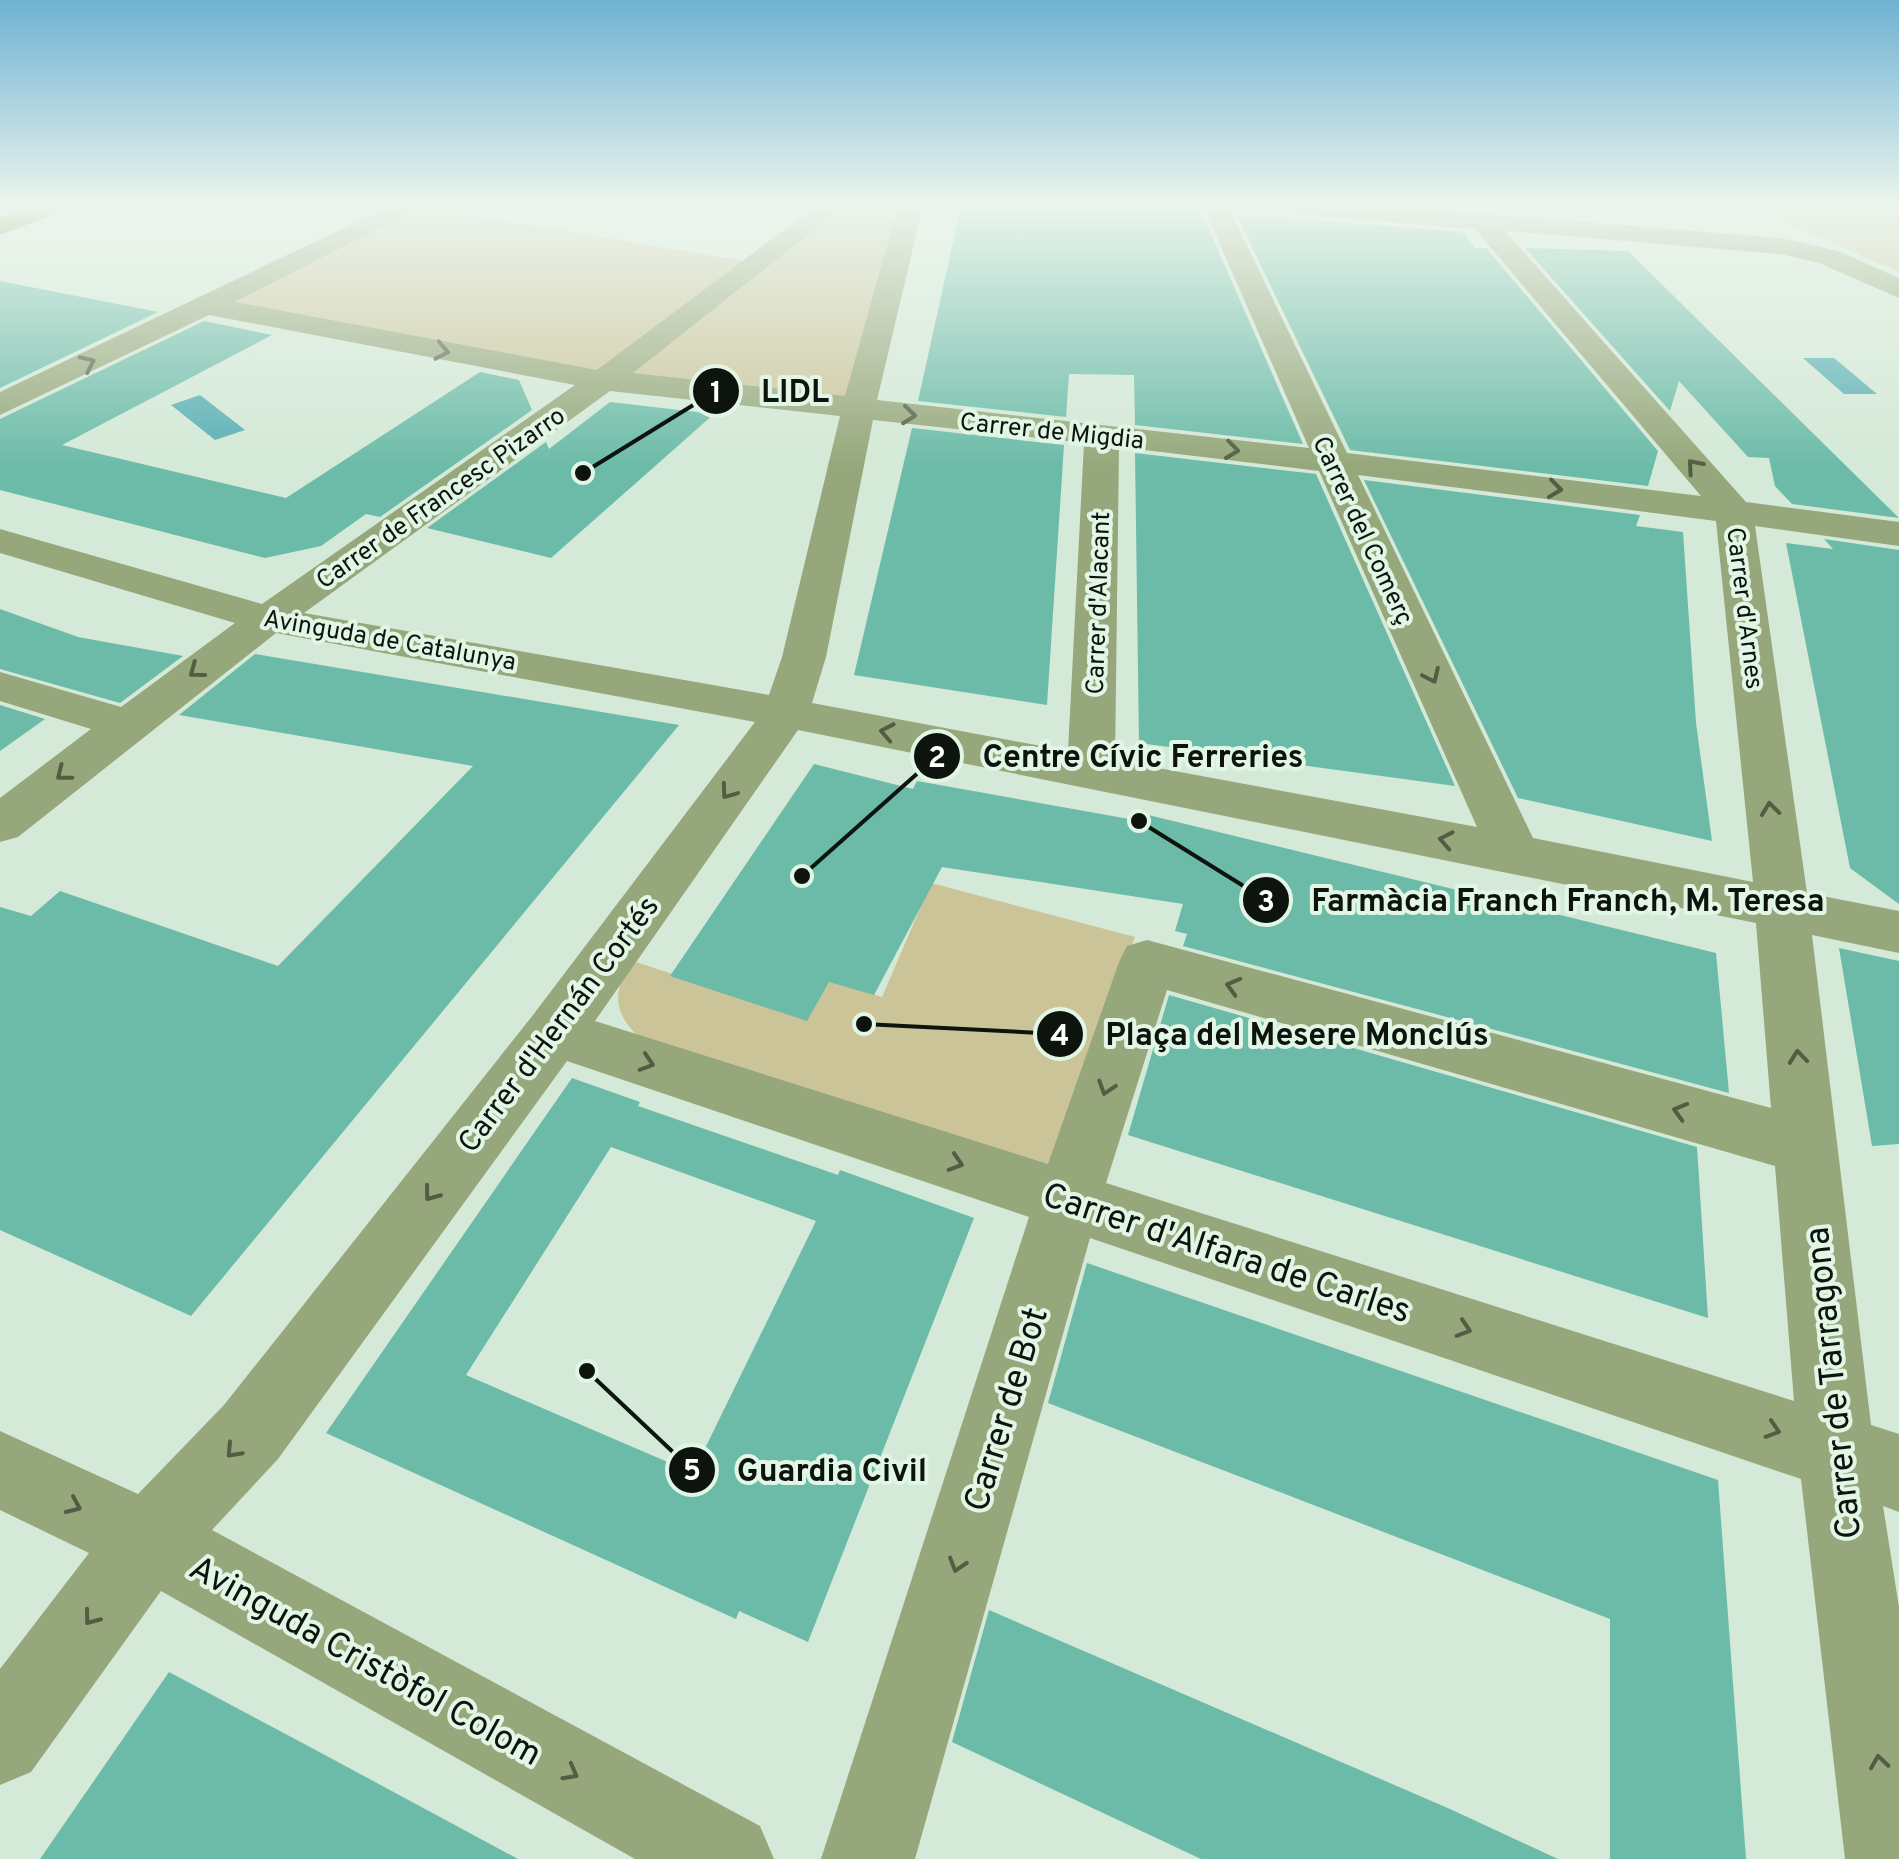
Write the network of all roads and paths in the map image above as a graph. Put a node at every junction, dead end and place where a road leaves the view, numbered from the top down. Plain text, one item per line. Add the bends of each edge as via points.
1 (236, 293) edge
2 (718, 293) edge
3 (890, 293) edge
4 (1254, 293) edge
5 (1544, 293) edge
6 (209, 306) junction
7 (603, 381) junction
8 (0, 405) edge
9 (861, 410) junction
10 (1102, 434) junction
11 (1333, 461) junction
12 (1734, 512) junction
13 (1899, 534) edge
14 (0, 541) edge
15 (268, 618) junction
16 (0, 686) edge
17 (786, 713) junction
18 (126, 724) junction
19 (1092, 772) junction
20 (0, 824) edge
21 (1514, 853) junction
22 (1782, 906) junction
23 (1899, 932) edge
24 (554, 1032) junction
25 (1808, 1147) junction
26 (1068, 1200) junction
27 (1867, 1462) edge
28 (0, 1470) edge
29 (149, 1540) junction
30 (0, 1740) edge
31 (726, 1859) edge
32 (868, 1859) edge
33 (1892, 1859) edge

1 - 6 street
2 - 7 street, Carrer de Francesc Pizarro
3 - 9 street, Carrer d'Hernán Cortés
4 - 11 street, Carrer del Comerç
12 -> 5 street, Carrer d'Arnes
6 -> 7 street, Carrer de Migdia
8 -> 6 street
7 - 9 street, Carrer de Migdia
7 - 15 street, Carrer de Francesc Pizarro
9 -> 10 street, Carrer de Migdia
9 - 17 street, Carrer d'Hernán Cortés
10 -> 11 street, Carrer de Migdia
10 - 19 street, Carrer d'Alacant
11 -> 12 street, Carrer de Migdia
11 -> 21 street, Carrer del Comerç
12 - 13 street, Carrer de Migdia
22 -> 12 street, Carrer d'Arnes
14 - 15 street, Avinguda de Catalunya
15 - 17 street, Avinguda de Catalunya
15 -> 18 street, Carrer de Francesc Pizarro
16 - 18 street
19 -> 17 street, Avinguda de Catalunya
17 -> 24 street, Carrer d'Hernán Cortés
18 -> 20 street, Carrer de Francesc Pizarro
21 -> 19 street, Avinguda de Catalunya
21 - 22 street, Avinguda de Catalunya
22 - 23 street, Avinguda de Catalunya
25 -> 22 street, Carrer de Tarragona
24 -> 26 street, Carrer d'Alfara de Carles
24 -> 29 street, Carrer d'Hernán Cortés via 251,1432
25 -> 26 street, Carrer de Bot via 1147,962
25 - 27 street, Carrer de Tarragona
26 -> 27 street, Carrer d'Alfara de Carles
26 -> 32 street, Carrer de Bot
33 -> 27 street, Carrer de Tarragona
28 -> 29 street, Avinguda Cristòfol Colom
29 -> 30 street, Carrer d'Hernán Cortés
29 -> 31 street, Avinguda Cristòfol Colom

